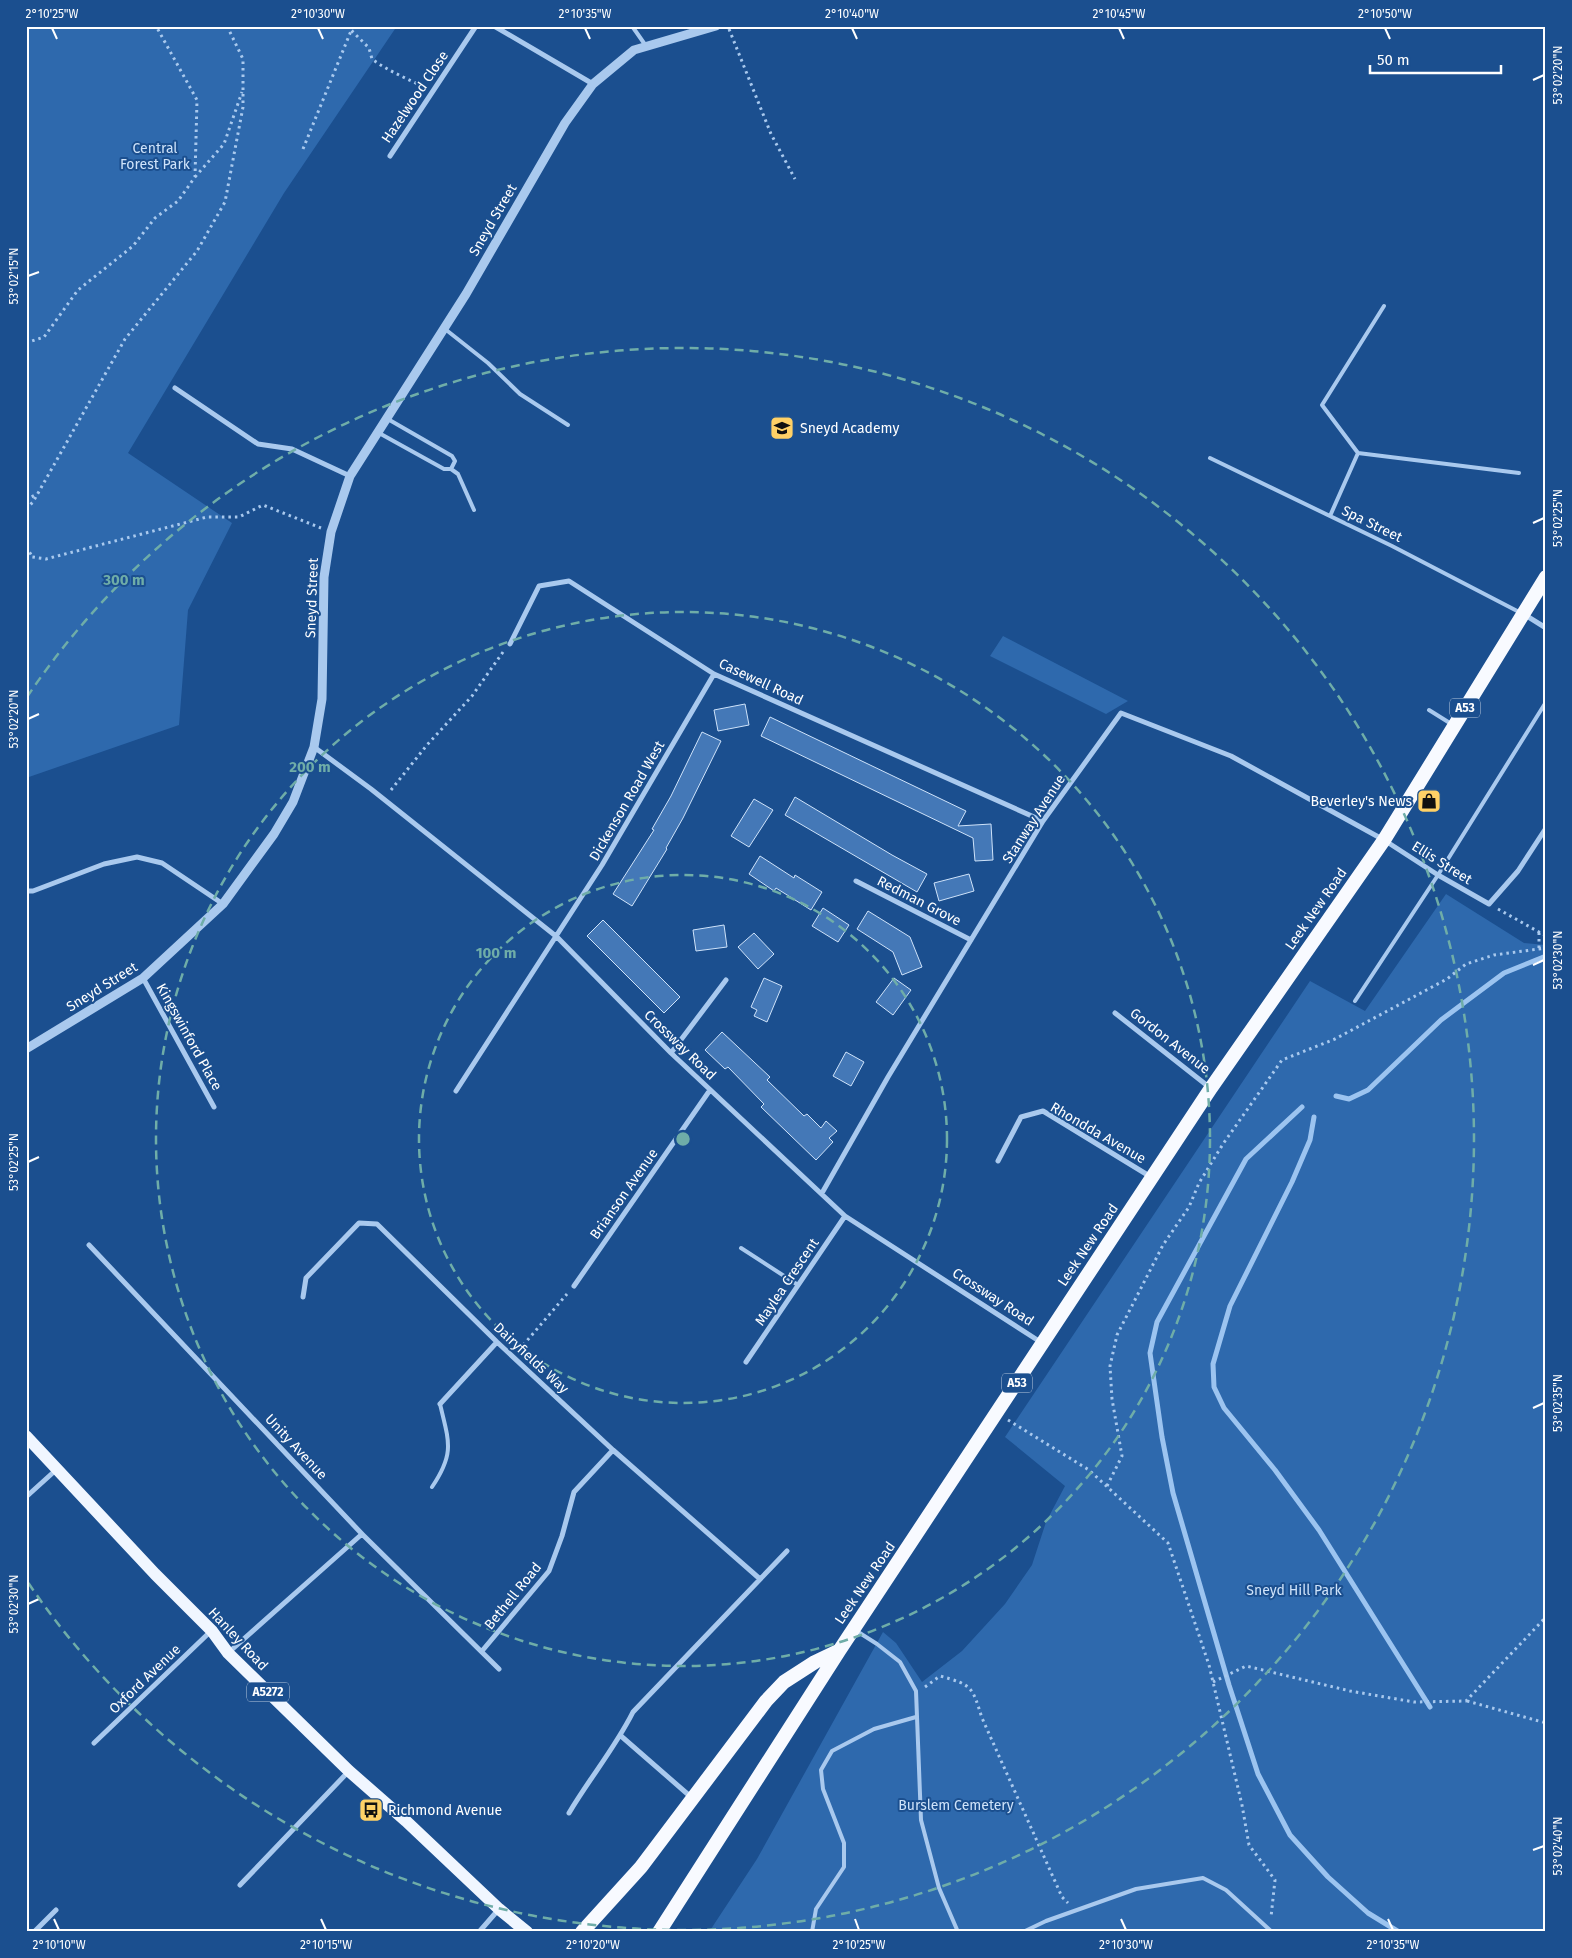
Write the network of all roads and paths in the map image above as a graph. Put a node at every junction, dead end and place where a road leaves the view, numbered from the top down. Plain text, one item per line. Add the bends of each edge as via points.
1 (156, 26) edge
2 (227, 26) edge
3 (347, 26) edge
4 (476, 26) edge
5 (494, 26) edge
6 (632, 26) edge
7 (716, 26) edge
8 (727, 26) edge
9 (352, 28) edge
10 (646, 46) junction
11 (593, 84) junction
12 (243, 89) junction
13 (432, 92) junction
14 (303, 149) dead end
15 (390, 156) dead end
16 (195, 177) junction
17 (795, 179) dead end
18 (1384, 306) dead end
19 (444, 328) junction
20 (26, 343) edge
21 (175, 388) dead end
22 (386, 418) junction
23 (568, 426) dead end
24 (378, 432) junction
25 (1358, 453) junction
26 (1210, 458) dead end
27 (451, 469) junction
28 (1519, 472) dead end
29 (350, 476) junction
30 (38, 493) junction
31 (26, 500) edge
32 (26, 509) edge
33 (474, 510) dead end
34 (1330, 516) junction
35 (331, 532) junction
36 (26, 547) edge
37 (26, 556) edge
38 (33, 557) junction
39 (1546, 577) edge
40 (1522, 613) junction
41 (1546, 628) edge
42 (510, 644) joint
43 (714, 674) junction
44 (1546, 702) edge
45 (1429, 710) dead end
46 (1454, 726) junction
47 (314, 748) junction
48 (384, 799) junction
49 (1043, 821) junction
50 (1546, 828) edge
51 (1384, 840) junction
52 (1438, 875) junction
53 (856, 881) dead end
54 (26, 891) edge
55 (223, 904) junction
56 (1489, 904) junction
57 (1539, 932) junction
58 (1546, 936) edge
59 (557, 937) junction
60 (971, 940) junction
61 (1539, 948) junction
62 (1546, 948) edge
63 (143, 978) junction
64 (726, 980) dead end
65 (1356, 1001) dead end
66 (1115, 1013) dead end
67 (26, 1049) edge
68 (670, 1053) junction
69 (1210, 1088) junction
70 (710, 1090) junction
71 (456, 1091) dead end
72 (214, 1107) dead end
73 (998, 1161) dead end
74 (1152, 1178) junction
75 (822, 1193) junction
76 (845, 1216) junction
77 (89, 1245) dead end
78 (741, 1248) dead end
79 (798, 1285) junction
80 (574, 1286) joint
81 (304, 1297) dead end
82 (497, 1342) junction
83 (1043, 1343) junction
84 (512, 1357) junction
85 (746, 1362) dead end
86 (440, 1404) joint
87 (997, 1413) junction
88 (26, 1436) edge
89 (612, 1450) junction
90 (58, 1468) junction
91 (1107, 1486) junction
92 (432, 1487) dead end
93 (26, 1498) edge
94 (362, 1534) junction
95 (787, 1551) dead end
96 (760, 1579) junction
97 (1546, 1617) edge
98 (855, 1629) junction
99 (212, 1631) junction
100 (482, 1651) junction
101 (839, 1651) junction
102 (228, 1653) junction
103 (500, 1669) dead end
104 (1213, 1682) junction
105 (916, 1691) junction
106 (1466, 1701) junction
107 (916, 1717) junction
108 (1546, 1723) edge
109 (621, 1736) junction
110 (94, 1743) dead end
111 (349, 1771) junction
112 (693, 1800) junction
113 (569, 1813) dead end
114 (240, 1885) dead end
115 (499, 1909) junction
116 (56, 1910) dead end
117 (1076, 1910) junction
118 (1271, 1931) edge
119 (34, 1932) edge
120 (480, 1932) edge
121 (527, 1932) edge
122 (582, 1932) edge
123 (659, 1932) edge
124 (812, 1932) edge
125 (958, 1932) edge
126 (1023, 1932) edge

1 - 16 path via 197,100
2 - 12 path via 243,59
3 - 9 path
4 - 13 street, Hazelwood Close
5 - 11 street
6 - 10 lane
7 - 10 street, Sneyd Street
8 - 17 path via 771,134
9 - 13 path via 369,48 372,59
9 - 14 path
10 - 11 street, Sneyd Street via 634,50
11 - 19 street, Sneyd Street via 565,123
12 - 16 path via 224,144
12 - 30 path via 243,107 225,202 197,251 126,339
13 - 15 street, Hazelwood Close
16 - 20 path via 178,201 155,218 133,246 78,290 44,337
18 - 25 lane via 1322,405
19 - 22 street, Sneyd Street
19 - 23 lane via 520,394
21 - 29 street via 258,444 292,449
22 - 24 street, Sneyd Street
22 - 27 lane via 452,456 455,461
24 - 27 lane via 444,469
24 - 29 street, Sneyd Street
25 - 28 lane
25 - 34 lane
26 - 34 lane, Spa Street
27 - 33 lane via 458,474
29 - 35 street, Sneyd Street
30 - 31 path
30 - 32 path
34 - 40 lane, Spa Street
35 - 38 path via 263,505 239,516 207,517 46,559
35 - 47 street, Sneyd Street via 324,577 322,700
36 - 38 path
37 - 38 path
39 - 40 highway, Leek New Road / A53
40 - 41 street
40 - 46 highway, Leek New Road / A53
42 - 43 street, Casewell Road via 539,586 570,581
42 - 48 path via 472,696
43 - 49 street, Casewell Road
43 - 59 street, Dickenson Road West
44 - 52 lane
45 - 46 lane
46 - 51 highway, Leek New Road / A53
47 - 48 street, Crossway Road
47 - 55 street, Sneyd Street via 293,802
48 - 59 street, Crossway Road
49 - 51 street, Stanway Avenue via 1121,713 1232,756
49 - 60 street, Stanway Avenue
50 - 56 street via 1518,870
51 - 52 street, Ellis Street
51 - 69 highway, Leek New Road / A53
52 - 56 street, Ellis Street
52 - 65 lane
53 - 60 street, Redman Grove
54 - 55 street via 104,864 136,857 162,862
55 - 63 street, Sneyd Street
56 - 57 path
57 - 58 path
57 - 61 path
59 - 68 street, Crossway Road
59 - 71 street, Dickenson Road West
60 - 75 street, Stanway Avenue
61 - 62 path
61 - 91 path via 1494,955 1466,964 1447,978 1335,1039 1282,1060 1204,1175 1189,1208 1163,1246 1117,1335 1110,1366 1122,1456
63 - 67 street, Sneyd Street
63 - 72 street, Kingswinford Place
64 - 68 street
66 - 69 street, Gordon Avenue
68 - 70 street, Crossway Road
69 - 74 highway, Leek New Road / A53
70 - 75 street, Crossway Road
70 - 80 street, Brianson Avenue
73 - 74 street, Rhondda Avenue via 1020,1117 1043,1111
74 - 83 highway, Leek New Road / A53
75 - 76 street, Crossway Road
76 - 79 street, Maylea Crescent
76 - 83 street, Crossway Road
77 - 94 street, Unity Avenue
78 - 79 lane
79 - 85 street, Maylea Crescent
80 - 84 path
81 - 82 street, Dairyfields Way via 306,1278 359,1223 377,1224
82 - 84 street, Dairyfields Way
82 - 86 street
83 - 87 highway, Leek New Road / A53
84 - 89 street, Dairyfields Way
86 - 92 lane via 449,1447 448,1458
87 - 91 path via 1089,1470
87 - 98 highway, Leek New Road / A53
88 - 90 main road, Hanley Road / A5272
89 - 96 street, Dairyfields Way
89 - 100 street, Bethell Road via 574,1492 549,1571
90 - 93 street
90 - 99 main road, Hanley Road / A5272 via 154,1574
91 - 104 path via 1168,1543
94 - 100 street, Bethell Road
94 - 102 street
95 - 96 street
96 - 109 street via 633,1712
97 - 106 path
98 - 101 highway, Leek New Road / A53
98 - 105 lane via 900,1662
99 - 102 main road, Hanley Road / A5272
99 - 110 street, Oxford Avenue
100 - 103 street, Bethell Road
101 - 112 highway via 784,1682
101 - 123 highway, Leek New Road / A53
102 - 111 main road, Hanley Road / A5272
104 - 106 path via 1246,1666 1350,1691 1414,1702
104 - 118 path via 1249,1845 1275,1880
105 - 107 lane
105 - 117 path via 940,1676 961,1682 973,1691 1062,1897
106 - 108 path
107 - 124 lane via 874,1729 832,1751 821,1770 823,1789 844,1843 844,1867 816,1909
107 - 125 lane via 920,1820 939,1888
109 - 112 street
109 - 113 street
111 - 114 street
111 - 115 main road, Hanley Road / A5272
112 - 122 highway via 641,1867
115 - 120 street
115 - 121 main road, Hanley Road / A5272
116 - 119 street
117 - 118 lane via 1136,1889 1202,1878 1226,1890
117 - 126 lane

